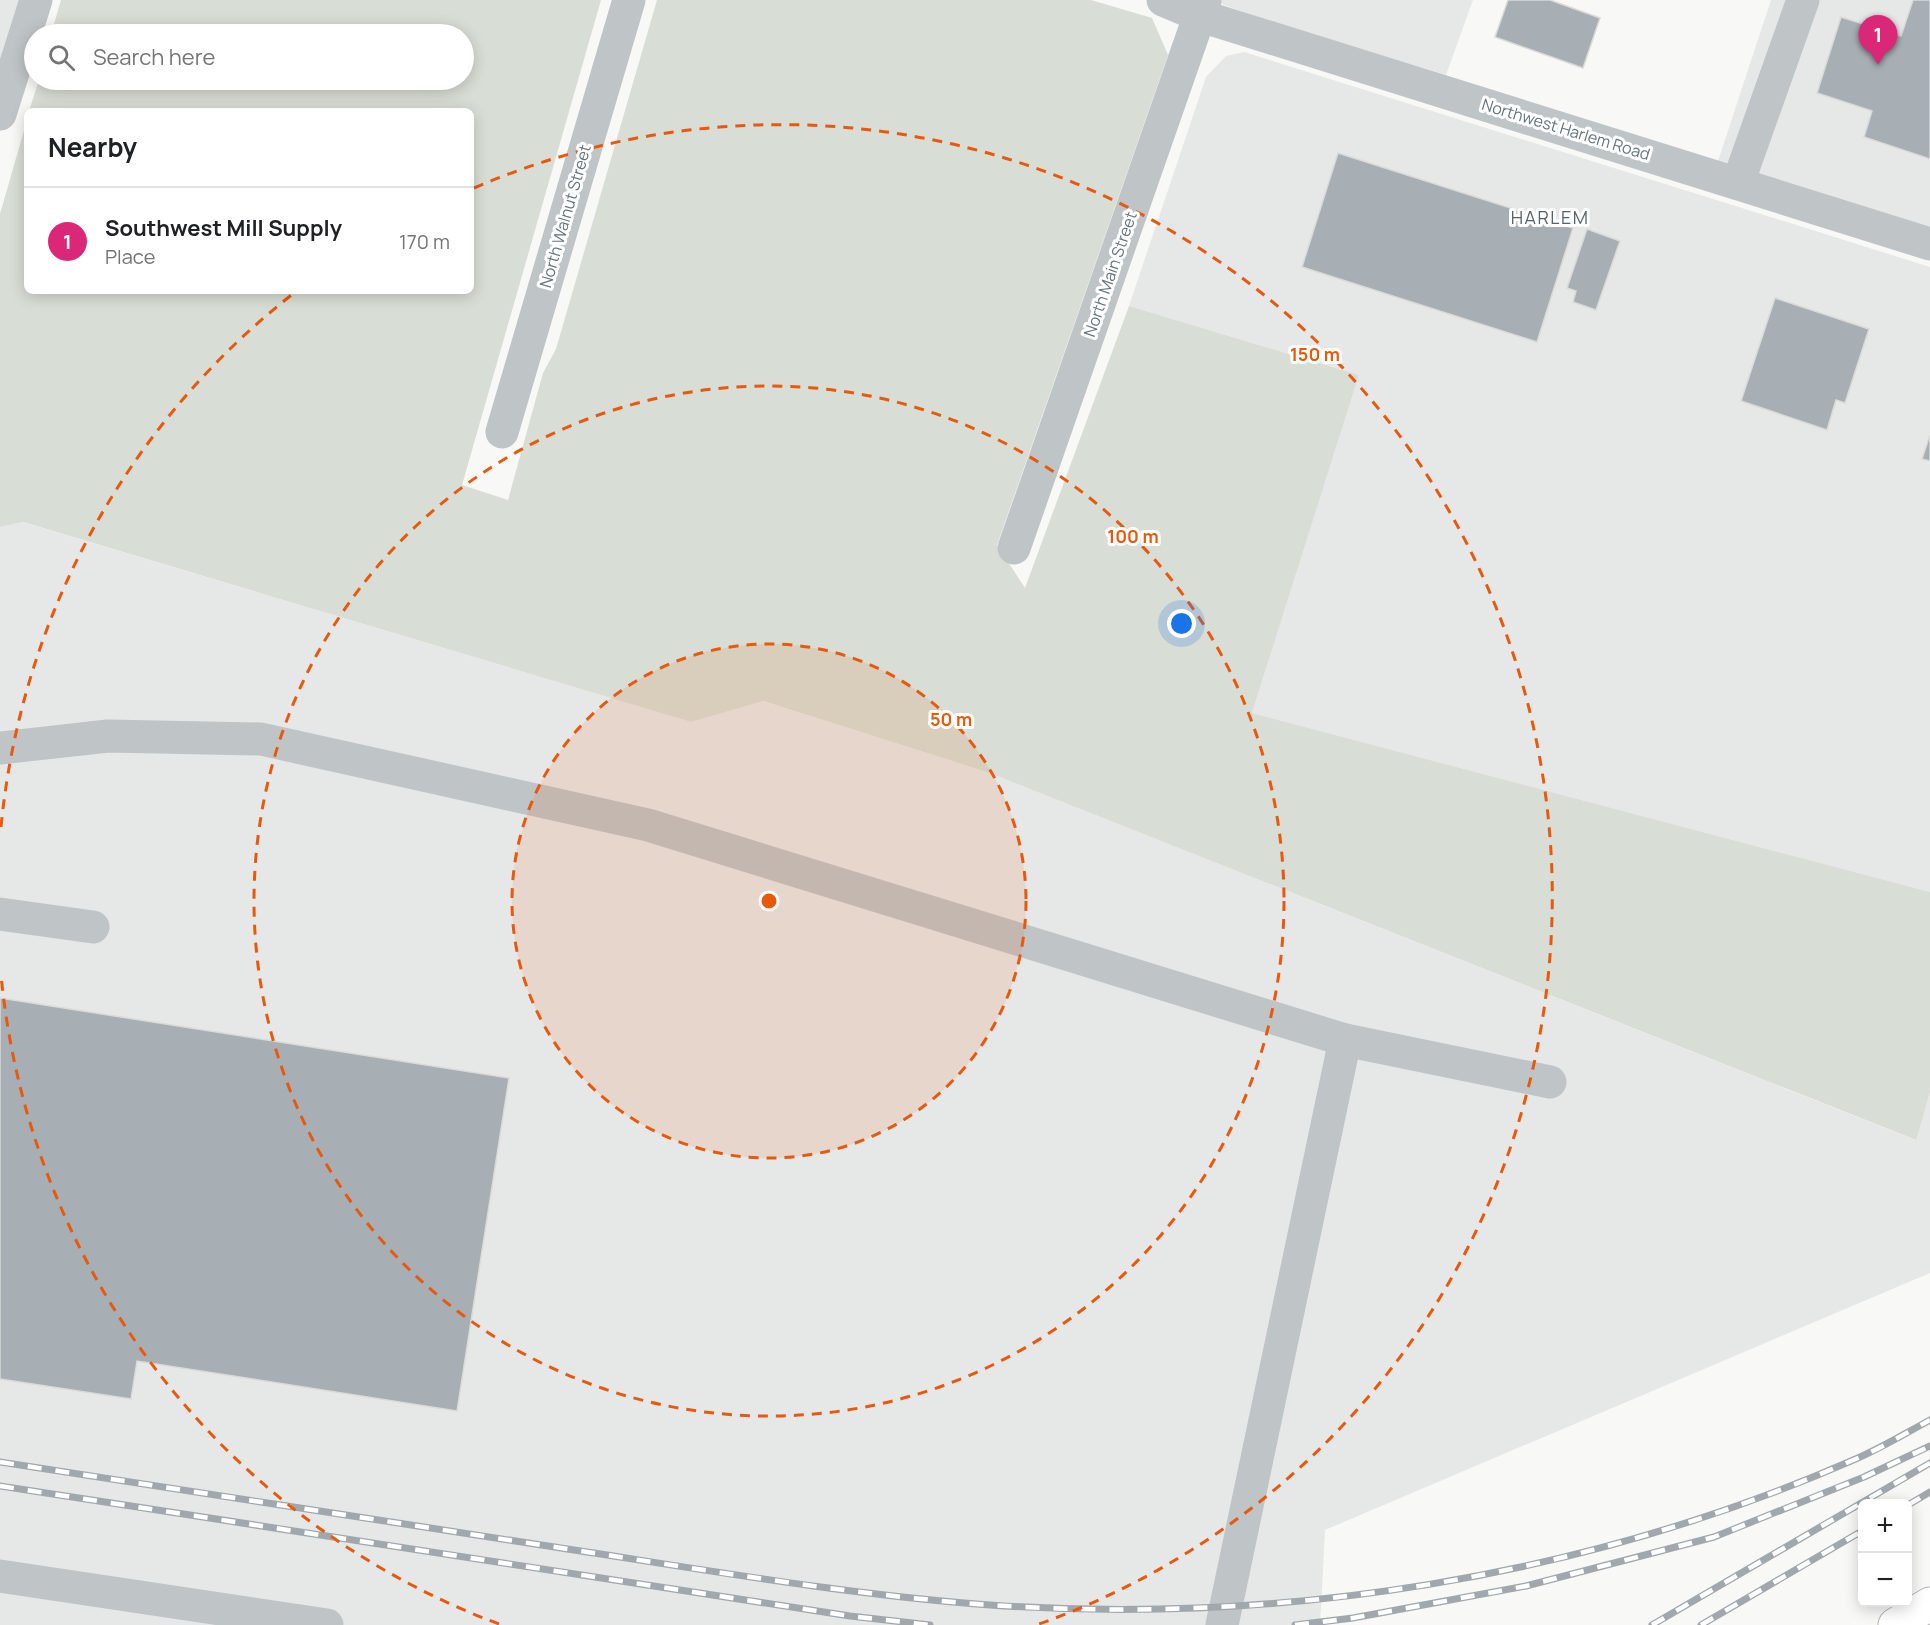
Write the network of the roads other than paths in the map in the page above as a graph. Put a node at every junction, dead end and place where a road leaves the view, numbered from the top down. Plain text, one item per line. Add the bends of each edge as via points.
1 (36, 0) edge
2 (629, 0) edge
3 (1163, 0) edge
4 (1803, 0) edge
5 (1203, 8) edge
6 (28, 24) edge
7 (24, 38) edge
8 (0, 114) edge
9 (1738, 183) junction
10 (1930, 244) edge
11 (501, 432) dead end
12 (1014, 548) dead end
13 (0, 748) edge
14 (0, 914) edge
15 (93, 927) dead end
16 (1345, 1040) junction
17 (1550, 1082) dead end
18 (0, 1576) edge
19 (1930, 1604) edge
20 (327, 1625) edge
21 (1222, 1625) edge
22 (1895, 1625) edge

1 - 6 street
2 - 11 street, North Walnut Street
3 - 5 street, Northwest Harlem Road
4 - 9 street
5 - 9 street, Northwest Harlem Road
5 - 12 street, North Main Street
7 - 8 street
9 - 10 street, Northwest Harlem Road
13 - 16 street via 108,736 261,739 648,825
14 - 15 street
16 - 17 street
16 - 21 street
18 - 20 street
19 - 22 highway

